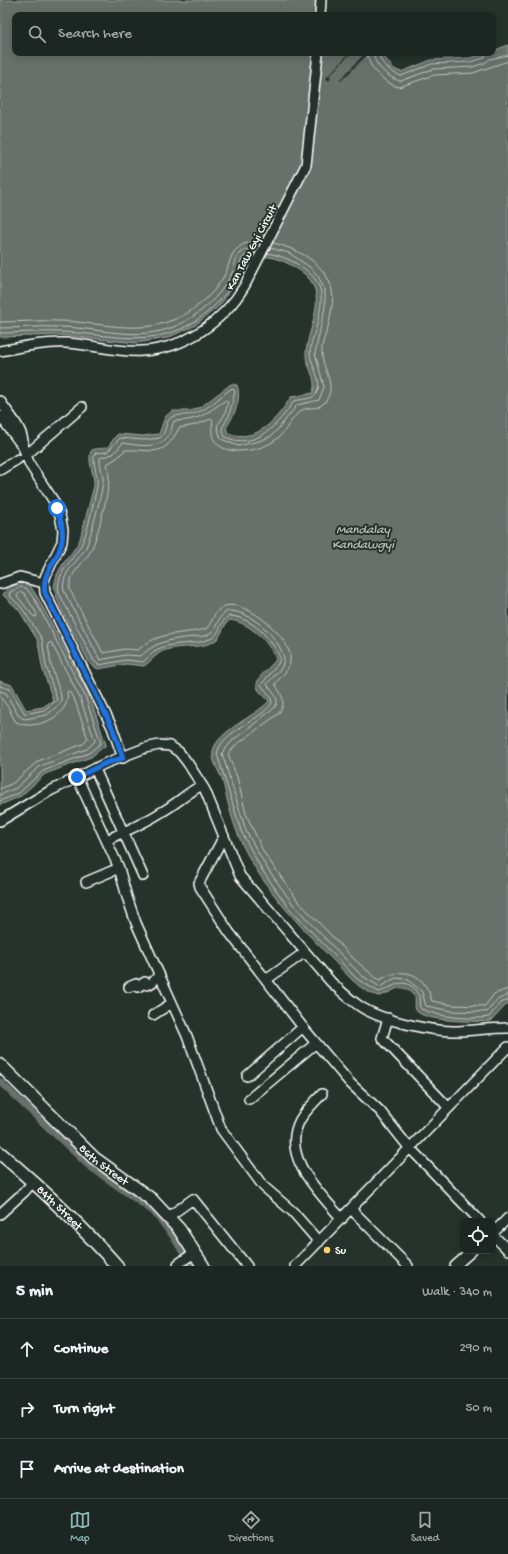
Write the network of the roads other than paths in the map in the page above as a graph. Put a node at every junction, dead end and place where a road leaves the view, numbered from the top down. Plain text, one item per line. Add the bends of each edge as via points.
1 (321, 0) edge
2 (320, 12) edge
3 (318, 56) edge
4 (0, 351) edge
5 (82, 407) dead end
6 (1, 409) edge
7 (22, 454) junction
8 (0, 470) edge
9 (44, 583) junction
10 (0, 584) edge
11 (123, 758) junction
12 (95, 768) junction
13 (77, 777) junction
14 (202, 785) junction
15 (0, 821) edge
16 (124, 833) junction
17 (224, 836) junction
18 (107, 840) junction
19 (120, 868) junction
20 (143, 876) dead end
21 (86, 882) dead end
22 (305, 952) junction
23 (159, 974) junction
24 (266, 980) junction
25 (129, 987) dead end
26 (172, 1003) junction
27 (153, 1015) dead end
28 (388, 1018) junction
29 (303, 1027) junction
30 (508, 1028) edge
31 (316, 1043) junction
32 (508, 1047) edge
33 (0, 1065) edge
34 (248, 1076) dead end
35 (322, 1094) dead end
36 (249, 1099) dead end
37 (449, 1108) junction
38 (410, 1148) junction
39 (0, 1153) edge
40 (34, 1182) junction
41 (351, 1209) junction
42 (0, 1214) edge
43 (168, 1217) junction
44 (477, 1218) edge
45 (508, 1218) edge
46 (342, 1219) junction
47 (496, 1231) edge
48 (496, 1237) edge
49 (319, 1242) junction
50 (508, 1250) edge
51 (469, 1254) edge
52 (117, 1266) edge
53 (203, 1266) edge
54 (247, 1266) edge
55 (295, 1266) edge
56 (408, 1266) edge
57 (456, 1266) edge

1 - 2 street
3 - 4 street, Kan Taw Gyi Circuit via 306,165 237,299 219,317 183,342 143,351 53,343
5 - 7 street
6 - 7 street
7 - 8 street
7 - 9 street via 57,508 63,530 60,548 49,567
9 - 10 street via 20,576
9 - 11 street via 47,600 112,727
11 - 12 street
11 - 14 street via 145,748 170,746 187,762
12 - 13 street
12 - 16 street
13 - 15 street
13 - 18 street
14 - 16 street via 160,814
14 - 17 street
16 - 18 street
16 - 20 street
17 - 22 street via 240,876
17 - 24 street via 201,878 200,887 229,932
18 - 19 street
19 - 21 street
19 - 23 street via 136,922
22 - 24 street
22 - 28 street via 346,996 363,1008
23 - 25 street via 150,984 147,985 145,982 138,987 136,984
23 - 26 street
24 - 29 street
26 - 27 street
26 - 49 street via 187,1036 221,1129 263,1186 293,1212
28 - 30 street via 422,1027 452,1031
28 - 37 street via 382,1038
29 - 31 street
29 - 34 street
31 - 36 street
31 - 38 street via 350,1083 380,1111
32 - 37 street
33 - 43 main road, 86th Street via 94,1158 146,1196
35 - 46 street via 301,1119 296,1130 296,1153 301,1169
37 - 38 street
38 - 41 street
38 - 44 street
39 - 40 main road, 84th Street
40 - 42 street
40 - 52 main road, 84th Street
41 - 46 street
41 - 56 street
43 - 53 main road, 86th Street via 179,1229 186,1258
43 - 54 street via 193,1199
45 - 47 street
46 - 49 street
48 - 50 street
49 - 55 street
51 - 57 street

